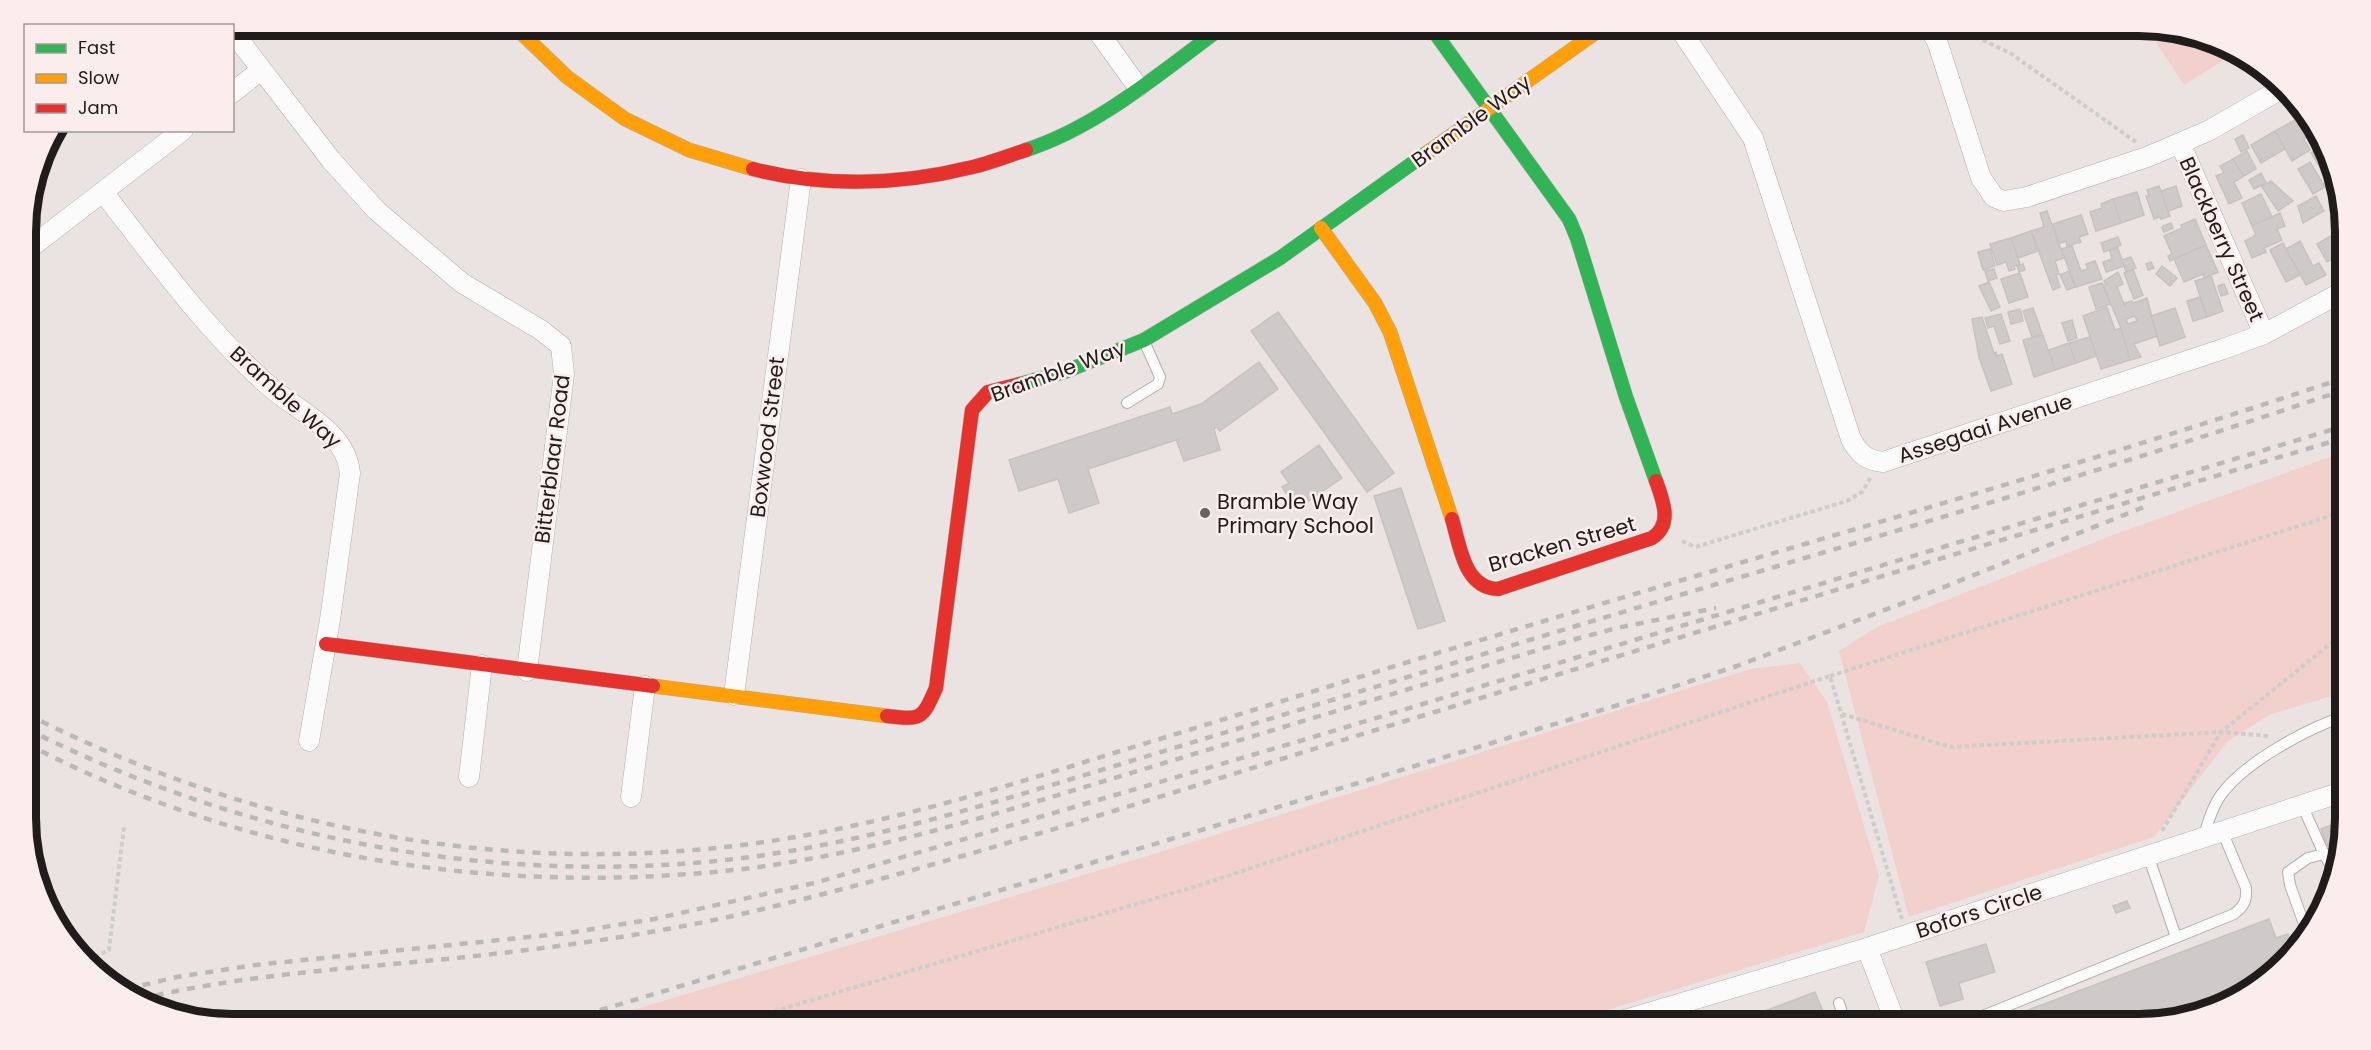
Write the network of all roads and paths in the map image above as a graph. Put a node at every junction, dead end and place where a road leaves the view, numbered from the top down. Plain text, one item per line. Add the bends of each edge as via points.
1 (235, 36) edge
2 (523, 36) edge
3 (1101, 36) edge
4 (1210, 36) edge
5 (1437, 36) edge
6 (1591, 36) edge
7 (1685, 36) edge
8 (1933, 36) edge
9 (1974, 36) edge
10 (261, 70) junction
11 (1138, 87) junction
12 (234, 91) edge
13 (2276, 92) edge
14 (1489, 108) junction
15 (180, 132) edge
16 (2180, 143) junction
17 (2147, 157) junction
18 (801, 179) junction
19 (103, 192) junction
20 (1321, 228) junction
21 (36, 243) edge
22 (2335, 296) edge
23 (2264, 334) junction
24 (1144, 340) junction
25 (1127, 403) dead end
26 (1873, 475) dead end
27 (2335, 514) edge
28 (1675, 538) dead end
29 (2335, 640) edge
30 (326, 644) junction
31 (482, 665) junction
32 (527, 671) junction
33 (1830, 676) junction
34 (645, 686) junction
35 (734, 695) junction
36 (1841, 714) junction
37 (2335, 720) edge
38 (2221, 732) junction
39 (2293, 738) junction
40 (309, 741) dead end
41 (469, 777) dead end
42 (2335, 794) edge
43 (631, 797) dead end
44 (2302, 805) junction
45 (124, 826) dead end
46 (2213, 834) junction
47 (2324, 854) junction
48 (2148, 855) junction
49 (2329, 863) edge
50 (2304, 924) edge
51 (1906, 935) junction
52 (2176, 937) junction
53 (1867, 948) junction
54 (93, 957) edge
55 (1839, 1003) dead end
56 (765, 1014) edge
57 (1645, 1014) edge
58 (1843, 1014) edge
59 (1892, 1014) edge
60 (1987, 1014) edge

1 - 10 street, Bitterblaar Road
2 - 18 street via 586,94 632,123 712,159
3 - 11 street
4 - 11 street
5 - 14 street, Bracken Street
6 - 14 street, Bramble Way
7 - 23 street, Assegaai Avenue via 1753,138 1851,439 1857,451 1872,461 1883,462
8 - 17 street, Blackberry Street via 1981,178 1994,197 2004,201 2027,198
9 - 17 path via 2010,53 2119,129
10 - 12 street
10 - 32 street, Bitterblaar Road via 331,160 376,210 462,283 561,346 564,374
11 - 18 street via 1066,133 998,161 907,180
13 - 16 street, Blackberry Street
14 - 20 street, Bramble Way
14 - 20 street, Bracken Street via 1559,203 1577,238 1664,505 1666,522 1662,533 1646,542 1498,589 1485,589 1477,584 1468,569 1390,332 1380,310
15 - 19 street
16 - 17 street, Blackberry Street
16 - 23 street, Blackberry Street
18 - 35 street, Boxwood Street
19 - 21 street
19 - 30 street, Bramble Way via 193,308 269,386 334,436 346,452 350,473
20 - 24 street, Bramble Way via 1280,258
22 - 23 street, Assegaai Avenue
24 - 25 lane via 1160,377 1158,384
24 - 35 street, Bramble Way via 1064,372 988,392 972,410 936,688 926,711 913,719
26 - 28 path via 1862,492 1847,501 1695,548
27 - 33 path
29 - 38 path
30 - 31 street, Bramble Way
30 - 40 street, Bramble Way
31 - 32 street, Bramble Way
31 - 41 street
32 - 34 street, Bramble Way
33 - 36 path
33 - 56 path via 1197,886
34 - 35 street, Bramble Way
34 - 43 street
36 - 38 path via 1950,747
36 - 51 path
37 - 39 lane
38 - 39 path
38 - 48 path
39 - 46 lane via 2256,762 2224,790 2209,816
42 - 44 street, Bofors Circle
44 - 46 street, Bofors Circle
44 - 47 lane
45 - 54 path via 109,950
46 - 48 street, Bofors Circle
46 - 52 lane via 2246,888 2244,906 2234,914
47 - 49 lane
47 - 50 lane via 2302,862 2287,877
48 - 51 street, Bofors Circle
48 - 52 lane
51 - 53 street, Bofors Circle
52 - 60 lane
53 - 57 street, Bofors Circle
53 - 59 street
55 - 58 lane

